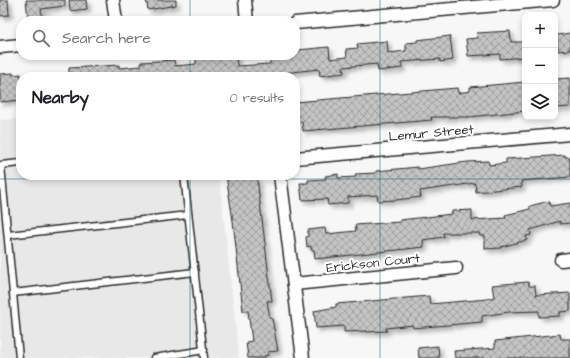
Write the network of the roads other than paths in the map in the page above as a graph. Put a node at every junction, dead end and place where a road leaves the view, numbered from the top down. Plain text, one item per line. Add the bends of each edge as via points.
1 (114, 0) edge
2 (245, 0) edge
3 (553, 0) edge
4 (116, 16) edge
5 (247, 16) edge
6 (300, 23) edge
7 (16, 45) edge
8 (0, 47) edge
9 (570, 134) edge
10 (300, 158) edge
11 (16, 164) edge
12 (184, 180) edge
13 (281, 180) edge
14 (188, 215) junction
15 (8, 235) junction
16 (456, 268) dead end
17 (195, 272) junction
18 (294, 284) junction
19 (13, 293) junction
20 (204, 350) junction
21 (19, 358) edge
22 (154, 358) edge
23 (204, 358) edge
24 (303, 358) edge

1 - 4 street
2 - 5 street
3 - 6 street
7 - 8 street
9 - 10 street, Lemur Street
11 - 15 lane via 1,165
12 - 14 lane
13 - 18 street
14 - 15 lane
14 - 17 lane
15 - 19 lane
16 - 18 street, Erickson Court
17 - 19 lane
17 - 20 lane
18 - 24 street
19 - 21 lane
20 - 22 lane
20 - 23 lane

